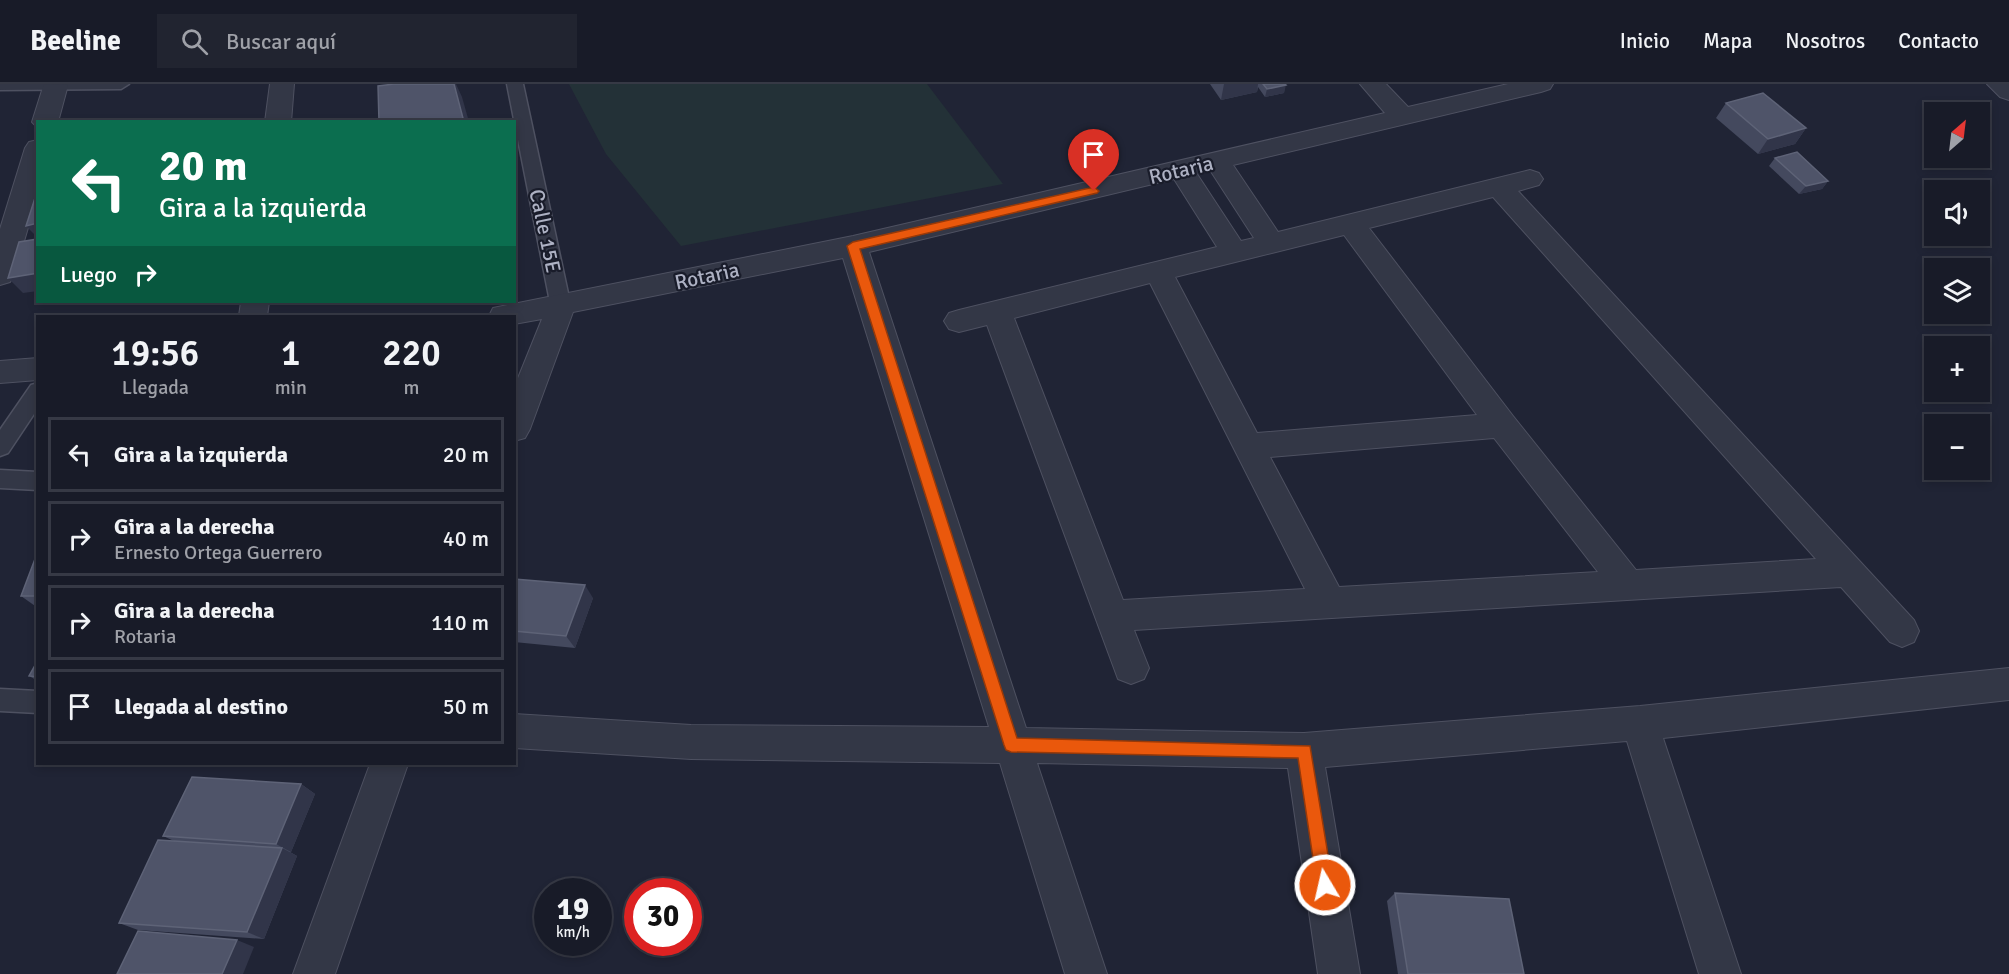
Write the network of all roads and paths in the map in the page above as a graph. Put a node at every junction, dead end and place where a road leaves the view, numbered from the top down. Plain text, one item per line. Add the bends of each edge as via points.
1 (121, 84) edge
2 (282, 84) edge
3 (515, 84) edge
4 (1372, 84) edge
5 (1541, 84) edge
6 (1999, 84) edge
7 (0, 85) edge
8 (56, 85) edge
9 (2009, 92) edge
10 (1402, 116) junction
11 (46, 120) edge
12 (278, 120) edge
13 (36, 155) edge
14 (1218, 162) junction
15 (1181, 170) junction
16 (1530, 179) dead end
17 (1498, 187) junction
18 (1351, 224) junction
19 (1271, 243) junction
20 (853, 246) junction
21 (1234, 252) junction
22 (1158, 271) junction
23 (0, 275) edge
24 (561, 307) junction
25 (997, 312) junction
26 (509, 315) edge
27 (959, 321) dead end
28 (36, 369) edge
29 (0, 372) edge
30 (36, 394) edge
31 (516, 424) edge
32 (1502, 425) junction
33 (1249, 446) junction
34 (0, 447) edge
35 (0, 479) edge
36 (36, 481) edge
37 (1847, 572) junction
38 (1628, 585) junction
39 (1329, 602) junction
40 (1112, 616) junction
41 (1902, 631) dead end
42 (1131, 668) dead end
43 (2009, 684) edge
44 (0, 700) edge
45 (36, 702) edge
46 (1640, 723) junction
47 (516, 731) edge
48 (1011, 745) junction
49 (1304, 751) junction
50 (389, 765) edge
51 (314, 974) edge
52 (1086, 974) edge
53 (1339, 974) edge
54 (1720, 974) edge

1 - 8 lane
2 - 12 street
3 - 24 lane, Calle 15E
4 - 10 street
5 - 10 street, Rotaria
6 - 9 street
7 - 8 lane
8 - 11 street
10 - 14 street, Rotaria
13 - 23 street
14 - 15 street, Rotaria
14 - 19 street
15 - 20 street, Rotaria
15 - 21 street
16 - 17 street
17 - 18 street
17 - 37 street
18 - 19 street
18 - 32 street
19 - 21 street
20 - 24 street, Rotaria
20 - 48 street
21 - 22 street
22 - 25 street
22 - 33 street
24 - 26 street, Rotaria
24 - 31 street
25 - 27 street
25 - 40 street
28 - 29 street
30 - 34 lane
32 - 33 street
32 - 38 street
33 - 39 street
35 - 36 lane
37 - 38 street
37 - 41 street
38 - 39 street
39 - 40 street
40 - 42 street
43 - 46 street
44 - 45 lane
46 - 49 street
46 - 54 street
47 - 48 street via 691,742
48 - 49 street
48 - 52 street
49 - 53 street
50 - 51 street

